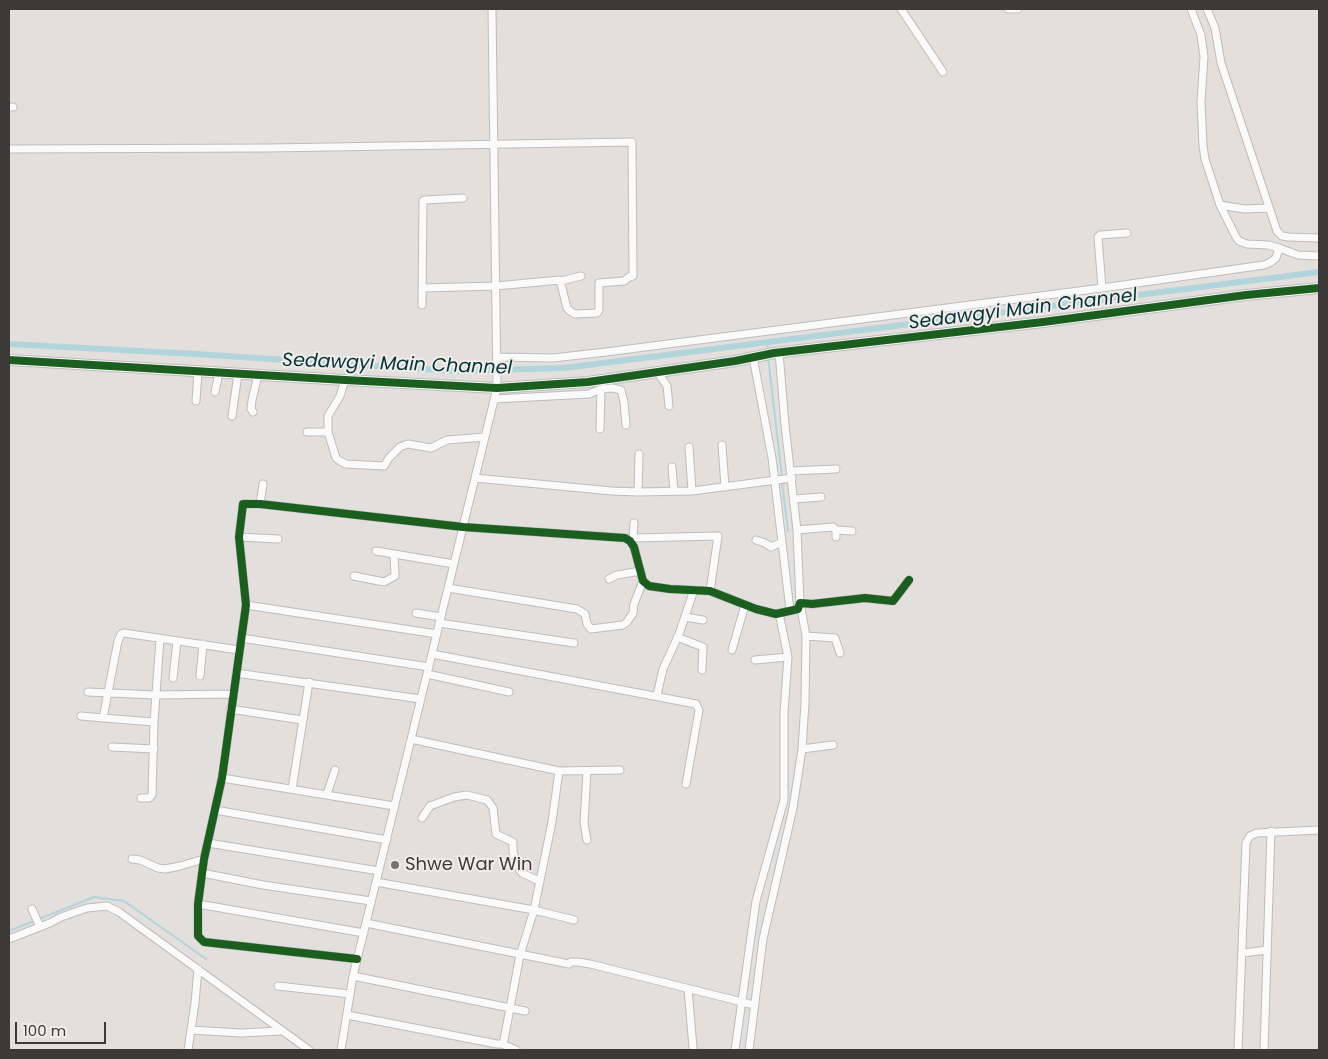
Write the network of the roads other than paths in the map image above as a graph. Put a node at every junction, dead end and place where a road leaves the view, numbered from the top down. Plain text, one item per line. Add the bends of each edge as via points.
1 (492, 9) edge
2 (901, 9) edge
3 (1008, 9) edge
4 (1018, 9) edge
5 (1191, 9) edge
6 (1207, 9) edge
7 (943, 72) dead end
8 (494, 144) junction
9 (9, 149) edge
10 (462, 198) dead end
11 (1220, 204) junction
12 (1268, 208) junction
13 (1127, 233) dead end
14 (1319, 238) edge
15 (1279, 248) junction
16 (1319, 256) edge
17 (581, 276) dead end
18 (561, 281) junction
19 (496, 286) junction
20 (423, 288) junction
21 (1102, 288) junction
22 (1319, 288) edge
23 (422, 305) dead end
24 (776, 353) junction
25 (758, 356) junction
26 (497, 359) junction
27 (9, 360) edge
28 (198, 372) junction
29 (219, 373) junction
30 (658, 373) junction
31 (238, 374) junction
32 (258, 375) junction
33 (345, 380) junction
34 (588, 382) junction
35 (497, 384) junction
36 (601, 389) junction
37 (216, 392) dead end
38 (589, 394) junction
39 (494, 399) junction
40 (196, 401) dead end
41 (669, 406) dead end
42 (253, 412) dead end
43 (232, 416) dead end
44 (626, 426) dead end
45 (600, 430) dead end
46 (307, 432) dead end
47 (328, 432) junction
48 (484, 437) junction
49 (722, 445) dead end
50 (689, 447) dead end
51 (638, 454) dead end
52 (672, 467) dead end
53 (836, 469) dead end
54 (791, 476) junction
55 (475, 478) junction
56 (776, 480) junction
57 (263, 484) dead end
58 (725, 487) junction
59 (692, 491) junction
60 (638, 492) junction
61 (674, 492) junction
62 (821, 497) dead end
63 (794, 499) junction
64 (260, 504) junction
65 (634, 523) dead end
66 (463, 527) junction
67 (797, 530) junction
68 (852, 530) dead end
69 (239, 537) junction
70 (278, 539) dead end
71 (631, 539) junction
72 (756, 540) dead end
73 (782, 542) junction
74 (376, 551) dead end
75 (394, 554) junction
76 (454, 564) junction
77 (641, 571) junction
78 (354, 576) dead end
79 (609, 579) dead end
80 (909, 580) dead end
81 (642, 583) junction
82 (448, 588) junction
83 (694, 590) junction
84 (710, 591) junction
85 (632, 592) dead end
86 (246, 605) junction
87 (745, 605) junction
88 (795, 608) junction
89 (779, 612) junction
90 (416, 613) dead end
91 (685, 617) junction
92 (440, 620) junction
93 (703, 620) dead end
94 (437, 634) junction
95 (806, 636) junction
96 (677, 637) junction
97 (241, 638) junction
98 (160, 639) junction
99 (177, 641) junction
100 (574, 643) dead end
101 (203, 644) junction
102 (239, 650) junction
103 (732, 650) dead end
104 (840, 653) dead end
105 (432, 654) junction
106 (788, 657) junction
107 (755, 660) dead end
108 (702, 670) dead end
109 (428, 671) junction
110 (236, 673) junction
111 (200, 676) dead end
112 (173, 678) dead end
113 (309, 682) junction
114 (88, 692) dead end
115 (107, 692) junction
116 (509, 692) dead end
117 (232, 694) junction
118 (155, 695) junction
119 (657, 695) junction
120 (421, 699) junction
121 (230, 710) junction
122 (81, 716) dead end
123 (103, 718) junction
124 (302, 720) junction
125 (154, 722) junction
126 (411, 739) junction
127 (833, 745) dead end
128 (112, 747) dead end
129 (154, 749) junction
130 (802, 749) junction
131 (335, 770) dead end
132 (620, 770) dead end
133 (559, 771) junction
134 (587, 771) junction
135 (222, 778) junction
136 (686, 784) dead end
137 (292, 789) junction
138 (327, 794) junction
139 (140, 798) dead end
140 (394, 806) junction
141 (215, 810) junction
142 (422, 818) dead end
143 (1319, 830) edge
144 (1271, 832) junction
145 (387, 840) junction
146 (587, 840) dead end
147 (208, 843) junction
148 (132, 859) dead end
149 (204, 859) junction
150 (379, 871) junction
151 (202, 873) junction
152 (764, 875) junction
153 (539, 881) junction
154 (776, 881) junction
155 (376, 882) junction
156 (371, 901) junction
157 (198, 904) junction
158 (32, 909) dead end
159 (534, 910) junction
160 (574, 920) dead end
161 (38, 922) junction
162 (366, 923) junction
163 (364, 932) junction
164 (9, 939) edge
165 (1267, 950) junction
166 (1243, 953) junction
167 (520, 954) junction
168 (357, 958) junction
169 (198, 968) junction
170 (353, 976) junction
171 (278, 986) dead end
172 (688, 989) junction
173 (350, 994) junction
174 (740, 1002) junction
175 (754, 1005) junction
176 (509, 1008) junction
177 (525, 1011) dead end
178 (347, 1015) junction
179 (191, 1030) junction
180 (281, 1031) junction
181 (502, 1044) junction
182 (693, 1048) dead end
183 (188, 1050) edge
184 (309, 1050) edge
185 (341, 1050) edge
186 (516, 1050) edge
187 (735, 1050) edge
188 (749, 1050) edge
189 (1238, 1050) edge
190 (1264, 1050) edge

1 - 8 street
2 - 7 street
3 - 4 street
5 - 11 street via 1201,35 1204,57 1203,146
6 - 12 street via 1215,28 1221,64
8 - 9 street
8 - 18 street via 632,142 633,276 624,281 599,283 599,310 595,313 575,314 570,311
8 - 19 street
10 - 20 street via 423,201
11 - 12 street via 1244,209
11 - 15 street via 1239,241
12 - 14 street via 1282,236
13 - 21 street via 1098,237
15 - 16 street via 1298,255
15 - 21 street via 1276,258 1264,264
17 - 18 street
18 - 19 street
19 - 20 street
19 - 26 street
20 - 23 street
21 - 26 street via 625,350 553,358
22 - 24 street
24 - 25 street
24 - 54 street
25 - 30 street
25 - 56 street
26 - 35 street
27 - 28 street
28 - 29 street
28 - 40 street
29 - 31 street
29 - 37 street
30 - 34 street
30 - 41 street via 667,386
31 - 32 street
31 - 43 street
32 - 33 street
32 - 42 street via 252,400
33 - 35 street
33 - 47 street via 328,416
34 - 35 street
34 - 38 street
35 - 39 street
36 - 38 street
36 - 44 street via 621,390
36 - 45 street
38 - 39 street
39 - 48 street
46 - 47 street
47 - 48 street via 340,462 375,466 384,466 400,447 408,444 431,448 447,440
48 - 55 street
49 - 58 street
50 - 59 street
51 - 60 street
52 - 61 street
53 - 54 street
54 - 56 street
54 - 63 street
55 - 60 street
55 - 66 street
56 - 58 street
56 - 73 street
57 - 64 street
58 - 59 street
59 - 61 street
60 - 61 street
62 - 63 street
63 - 67 street
64 - 66 street
64 - 69 street via 243,504
65 - 71 street
66 - 71 street
66 - 76 street
67 - 68 street via 833,527 836,534
67 - 88 street
69 - 70 street
69 - 86 street
71 - 77 street
71 - 84 street via 718,536
72 - 73 street via 771,547
73 - 88 street
74 - 75 street
75 - 76 street
75 - 78 street via 395,576 384,582
76 - 82 street
77 - 79 street
77 - 81 street
80 - 88 street via 890,602 864,598
81 - 82 street via 627,622 591,629 585,614 577,609
81 - 83 street
81 - 85 street
82 - 92 street
83 - 84 street
83 - 91 street
84 - 87 street
86 - 94 street
86 - 97 street
87 - 89 street
87 - 103 street
88 - 89 street
88 - 95 street
89 - 106 street
90 - 92 street
91 - 93 street
91 - 96 street
92 - 94 street
92 - 100 street
94 - 105 street
95 - 104 street via 834,638
95 - 130 street
96 - 108 street via 703,647
96 - 119 street via 663,669
97 - 102 street
97 - 109 street
98 - 99 street
98 - 115 street via 121,634
98 - 118 street
99 - 101 street
99 - 112 street
101 - 102 street
101 - 111 street
102 - 110 street
105 - 109 street
105 - 119 street
106 - 107 street
106 - 152 street via 784,800
109 - 116 street
109 - 120 street
110 - 113 street
110 - 117 street
113 - 120 street
113 - 124 street
114 - 115 street
115 - 118 street
115 - 123 street
117 - 118 street
117 - 121 street
118 - 125 street
119 - 136 street via 698,707
120 - 126 street
121 - 124 street
121 - 135 street
122 - 123 street
123 - 125 street
124 - 137 street
125 - 129 street
126 - 133 street
126 - 140 street
127 - 130 street
128 - 129 street
129 - 139 street via 152,795
130 - 154 street via 793,808
131 - 138 street
132 - 134 street
133 - 134 street
133 - 153 street
134 - 146 street via 584,823
135 - 137 street
135 - 141 street
137 - 138 street
138 - 140 street
140 - 145 street
141 - 145 street
141 - 147 street
142 - 153 street via 430,806 454,796 487,800 493,808 496,834 513,842 518,869
143 - 144 street
144 - 165 street
144 - 166 street via 1250,836 1246,843
145 - 150 street
147 - 149 street
147 - 150 street
148 - 149 street via 165,869
149 - 151 street
150 - 155 street
151 - 156 street
151 - 157 street
152 - 154 street
152 - 174 street via 756,900
153 - 159 street
154 - 175 street via 763,939
155 - 156 street
155 - 159 street
156 - 162 street
157 - 163 street
157 - 168 street via 198,936 204,942
158 - 161 street
159 - 160 street
159 - 167 street
161 - 164 street
161 - 169 street via 87,908 107,906
162 - 163 street
162 - 167 street
163 - 168 street
165 - 166 street
165 - 190 street
166 - 189 street
167 - 172 street via 569,964 578,962
167 - 176 street
168 - 170 street
169 - 179 street
169 - 180 street
170 - 173 street
170 - 176 street
171 - 173 street
172 - 174 street
172 - 182 street
173 - 178 street
174 - 175 street
174 - 187 street
175 - 188 street
176 - 177 street
176 - 181 street
178 - 181 street
178 - 185 street
179 - 180 street
179 - 183 street
180 - 184 street
181 - 186 street

